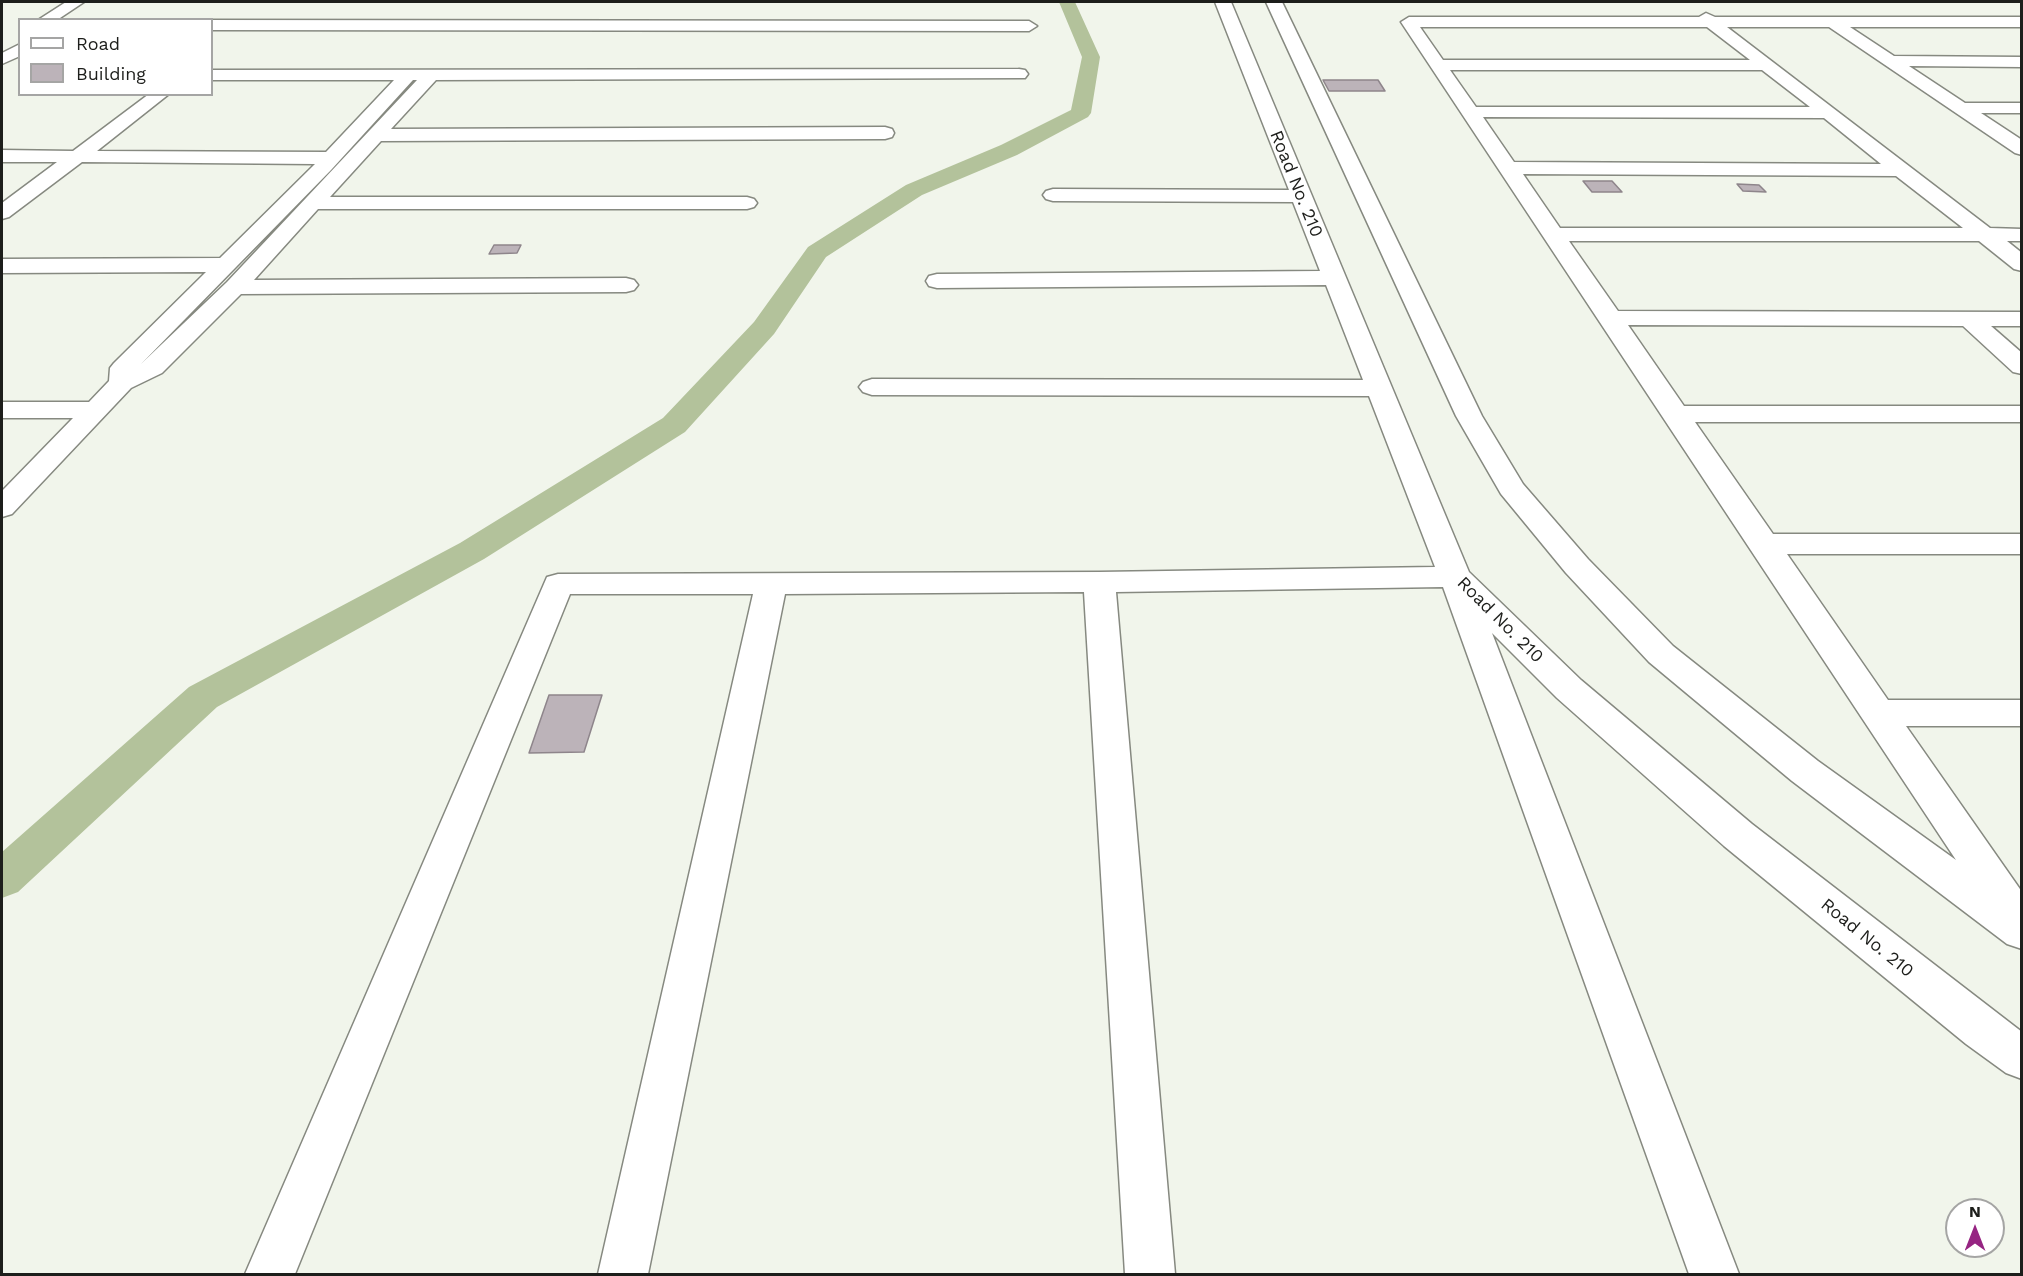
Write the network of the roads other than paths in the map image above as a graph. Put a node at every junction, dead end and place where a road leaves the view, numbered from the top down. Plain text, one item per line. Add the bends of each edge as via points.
1 (1223, 2) edge
2 (1274, 2) edge
3 (1686, 2) edge
4 (83, 4) edge
5 (50, 18) edge
6 (72, 18) edge
7 (1712, 22) junction
8 (1833, 22) junction
9 (2022, 22) edge
10 (213, 25) edge
11 (648, 26) junction
12 (1029, 26) dead end
13 (18, 35) edge
14 (2, 44) edge
15 (18, 50) edge
16 (2, 59) edge
17 (1891, 61) junction
18 (2022, 62) edge
19 (1438, 65) junction
20 (1767, 65) junction
21 (1019, 74) dead end
22 (213, 75) edge
23 (408, 75) junction
24 (431, 75) junction
25 (615, 75) junction
26 (158, 96) edge
27 (1960, 108) junction
28 (2022, 108) edge
29 (1470, 112) junction
30 (1828, 113) junction
31 (885, 133) dead end
32 (376, 135) junction
33 (2022, 149) edge
34 (2, 156) edge
35 (77, 157) junction
36 (331, 158) junction
37 (1507, 168) junction
38 (1901, 170) junction
39 (1053, 195) dead end
40 (1301, 196) junction
41 (313, 203) junction
42 (747, 203) dead end
43 (2, 213) edge
44 (1552, 234) junction
45 (1984, 235) junction
46 (2022, 235) edge
47 (2022, 264) edge
48 (225, 265) junction
49 (2, 266) edge
50 (1334, 278) junction
51 (937, 281) dead end
52 (626, 285) dead end
53 (235, 286) junction
54 (1609, 318) junction
55 (1969, 319) junction
56 (2022, 319) edge
57 (2022, 367) edge
58 (122, 383) junction
59 (872, 387) dead end
60 (1378, 388) junction
61 (2, 410) edge
62 (96, 410) junction
63 (1674, 414) junction
64 (2022, 414) edge
65 (2, 508) edge
66 (1762, 544) junction
67 (2022, 544) edge
68 (1455, 577) junction
69 (1099, 582) junction
70 (771, 583) junction
71 (1877, 713) junction
72 (2022, 713) edge
73 (2022, 926) edge
74 (2022, 931) edge
75 (2022, 1058) edge
76 (270, 1275) edge
77 (623, 1275) edge
78 (1150, 1275) edge
79 (1714, 1275) edge

1 - 40 street, Road No. 210
2 - 74 street via 1469,416 1511,488 1577,566 1661,654 1805,771
3 - 7 street
4 - 5 street
4 - 6 street
7 - 8 street
7 - 19 street via 1409,22
7 - 20 street
8 - 9 street
8 - 17 street
10 - 11 street
11 - 12 street
11 - 25 street
13 - 14 street
15 - 16 street
17 - 18 street
17 - 27 street
19 - 20 street
19 - 29 street
20 - 30 street
21 - 25 street
22 - 23 street
23 - 24 street
23 - 36 street
24 - 25 street
24 - 32 street
26 - 35 street
27 - 28 street
27 - 33 street
29 - 30 street
29 - 37 street
30 - 38 street
31 - 32 street
32 - 41 street
34 - 35 street
35 - 36 street
35 - 43 street
36 - 48 street
37 - 38 street
37 - 44 street
38 - 45 street
39 - 40 street
40 - 50 street, Road No. 210
41 - 42 street
41 - 53 street
44 - 45 street
44 - 54 street
45 - 46 street
45 - 47 street
48 - 49 street
48 - 58 street via 123,368
50 - 51 street
50 - 60 street, Road No. 210
52 - 53 street
53 - 58 street via 153,368
54 - 55 street
54 - 63 street
55 - 56 street
55 - 57 street
58 - 62 street
59 - 60 street
60 - 68 street, Road No. 210
61 - 62 street
62 - 65 street
63 - 64 street
63 - 66 street
66 - 67 street
66 - 71 street
68 - 69 street
68 - 75 street, Road No. 210 via 1569,689 1738,835
68 - 79 street
69 - 70 street
69 - 78 street
70 - 76 street via 558,584
70 - 77 street
71 - 72 street
71 - 73 street

